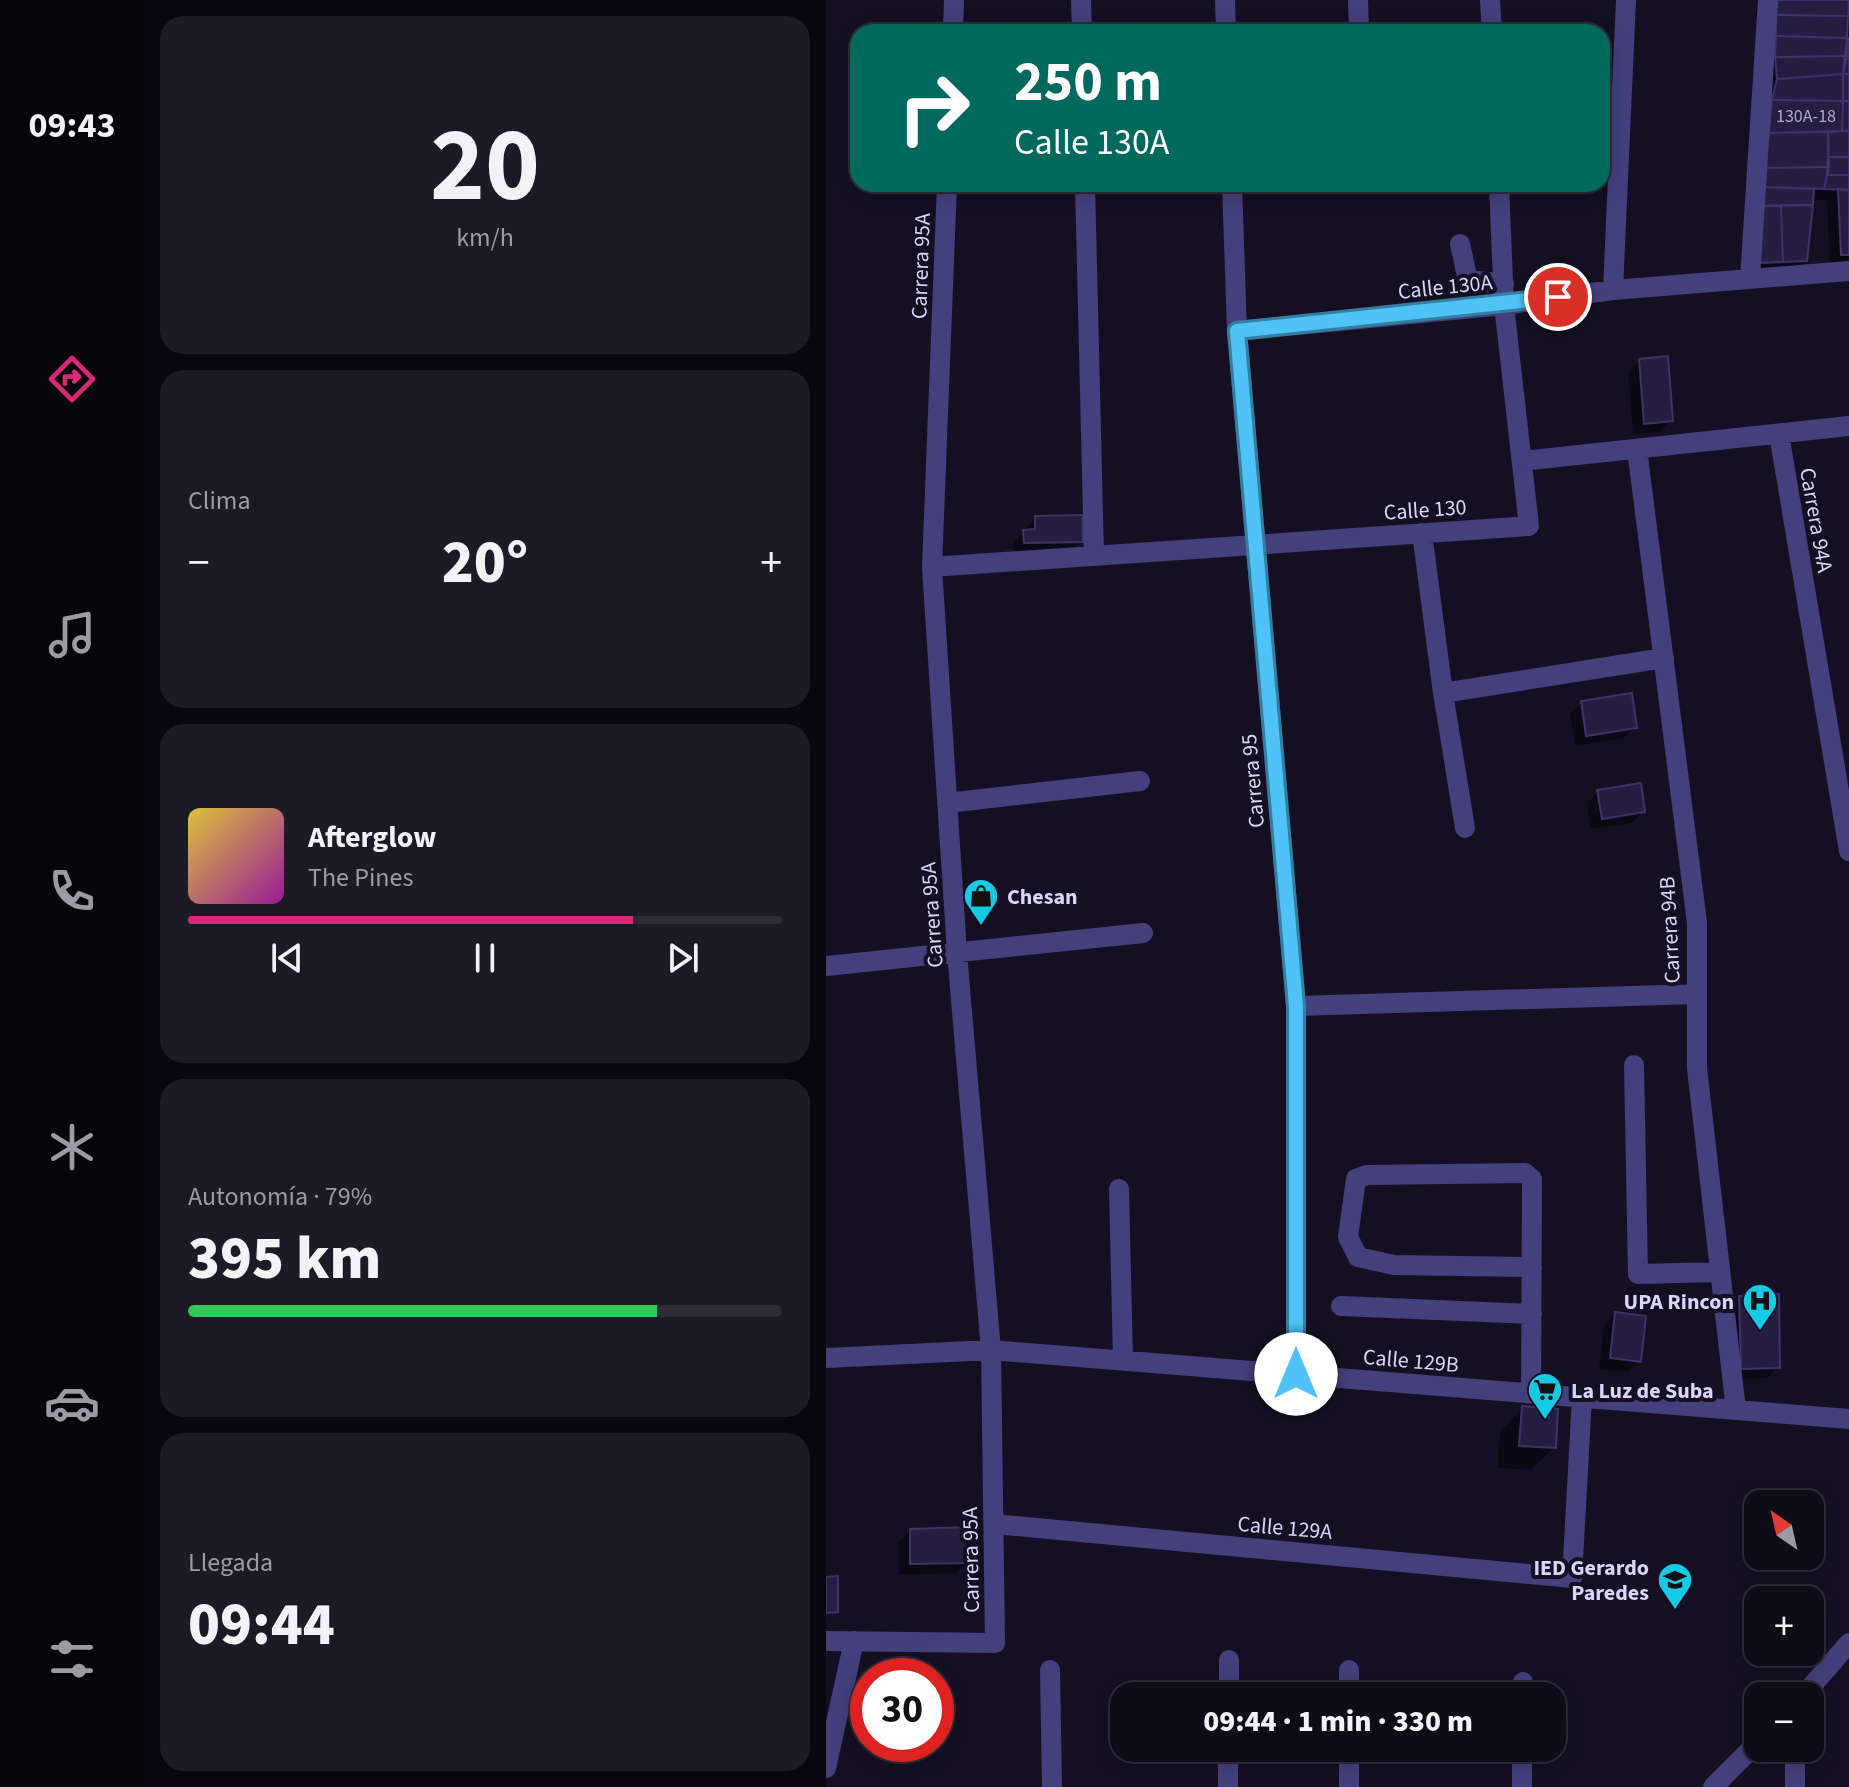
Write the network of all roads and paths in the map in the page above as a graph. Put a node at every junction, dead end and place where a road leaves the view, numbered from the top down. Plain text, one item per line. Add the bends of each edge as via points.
1 (954, 0) edge
2 (1081, 0) edge
3 (1225, 0) edge
4 (1358, 0) edge
5 (1490, 0) edge
6 (1626, 0) edge
7 (1768, 0) edge
8 (953, 24) edge
9 (1082, 24) edge
10 (1226, 24) edge
11 (1359, 24) edge
12 (1492, 24) edge
13 (947, 192) edge
14 (1085, 192) edge
15 (1232, 192) edge
16 (1499, 192) edge
17 (1460, 244) dead end
18 (1849, 271) edge
19 (1750, 279) junction
20 (1613, 290) junction
21 (1504, 294) junction
22 (1237, 331) junction
23 (1849, 426) edge
24 (1779, 434) junction
25 (1637, 449) junction
26 (1522, 461) junction
27 (1422, 533) junction
28 (1256, 545) junction
29 (1094, 556) junction
30 (932, 567) junction
31 (1664, 658) junction
32 (1443, 693) junction
33 (1140, 781) dead end
34 (947, 803) junction
35 (1465, 828) dead end
36 (1849, 851) edge
37 (1143, 933) dead end
38 (957, 953) junction
39 (826, 966) edge
40 (1697, 994) junction
41 (1296, 1006) junction
42 (1634, 1065) dead end
43 (1119, 1189) dead end
44 (1532, 1267) junction
45 (1720, 1272) junction
46 (1341, 1306) dead end
47 (1532, 1314) junction
48 (991, 1350) junction
49 (826, 1358) edge
50 (1123, 1360) junction
51 (1296, 1374) junction
52 (1531, 1393) junction
53 (1582, 1397) junction
54 (1736, 1410) junction
55 (1849, 1419) edge
56 (994, 1524) junction
57 (826, 1641) edge
58 (854, 1641) junction
59 (1849, 1643) edge
60 (1229, 1660) dead end
61 (1050, 1670) dead end
62 (1349, 1670) dead end
63 (1229, 1682) edge
64 (1349, 1682) edge
65 (1815, 1682) edge
66 (1744, 1756) edge
67 (1228, 1762) edge
68 (1349, 1762) edge
69 (1522, 1762) edge
70 (1795, 1762) edge
71 (826, 1768) edge
72 (1052, 1787) edge
73 (1228, 1787) edge
74 (1349, 1787) edge
75 (1522, 1787) edge
76 (1713, 1787) edge
77 (1795, 1787) edge

1 - 8 street
2 - 9 street
3 - 10 street
4 - 11 street
5 - 12 street
6 - 20 street
7 - 19 street
13 - 30 street, Carrera 95A
14 - 29 street
15 - 22 street, Carrera 95
16 - 21 street
17 - 21 street via 1470,280
18 - 19 street, Calle 130A
19 - 20 street, Calle 130A
20 - 21 street, Calle 130A
21 - 22 street, Calle 130A
21 - 26 street
22 - 28 street, Carrera 95
23 - 24 street
24 - 25 street
24 - 36 street, Carrera 94A
25 - 26 street
25 - 31 street, Carrera 94B
26 - 27 street, Calle 130 via 1529,526
27 - 28 street, Calle 130
27 - 32 street
28 - 29 street, Calle 130
28 - 41 street, Carrera 95
29 - 30 street, Calle 130
30 - 34 street, Carrera 95A
31 - 32 street
31 - 40 street, Carrera 94B via 1697,923
32 - 35 street
33 - 34 street
34 - 38 street, Carrera 95A
37 - 38 street
38 - 39 street
38 - 48 street, Carrera 95A
40 - 41 street
40 - 45 street, Carrera 94B via 1697,1068
41 - 51 street, Carrera 95
42 - 45 street via 1638,1274
43 - 50 street
44 - 44 street via 1394,1265 1358,1257 1348,1237 1356,1179 1525,1173 1532,1179
44 - 47 street
45 - 54 street, Carrera 94B
46 - 47 street
47 - 52 street
48 - 49 street, Calle 129B
48 - 50 street, Calle 129B
48 - 56 street, Carrera 95A
50 - 51 street, Calle 129B
51 - 52 street, Calle 129B
52 - 53 street, Calle 129B
53 - 54 street, Calle 129B
53 - 56 street, Calle 129A via 1572,1578
54 - 55 street, Calle 129B
56 - 58 street, Carrera 95A via 995,1643
57 - 58 street
58 - 71 street
59 - 65 street
60 - 63 street
61 - 72 street
62 - 64 street
66 - 76 street
67 - 73 street
68 - 74 street
69 - 75 street
70 - 77 street

